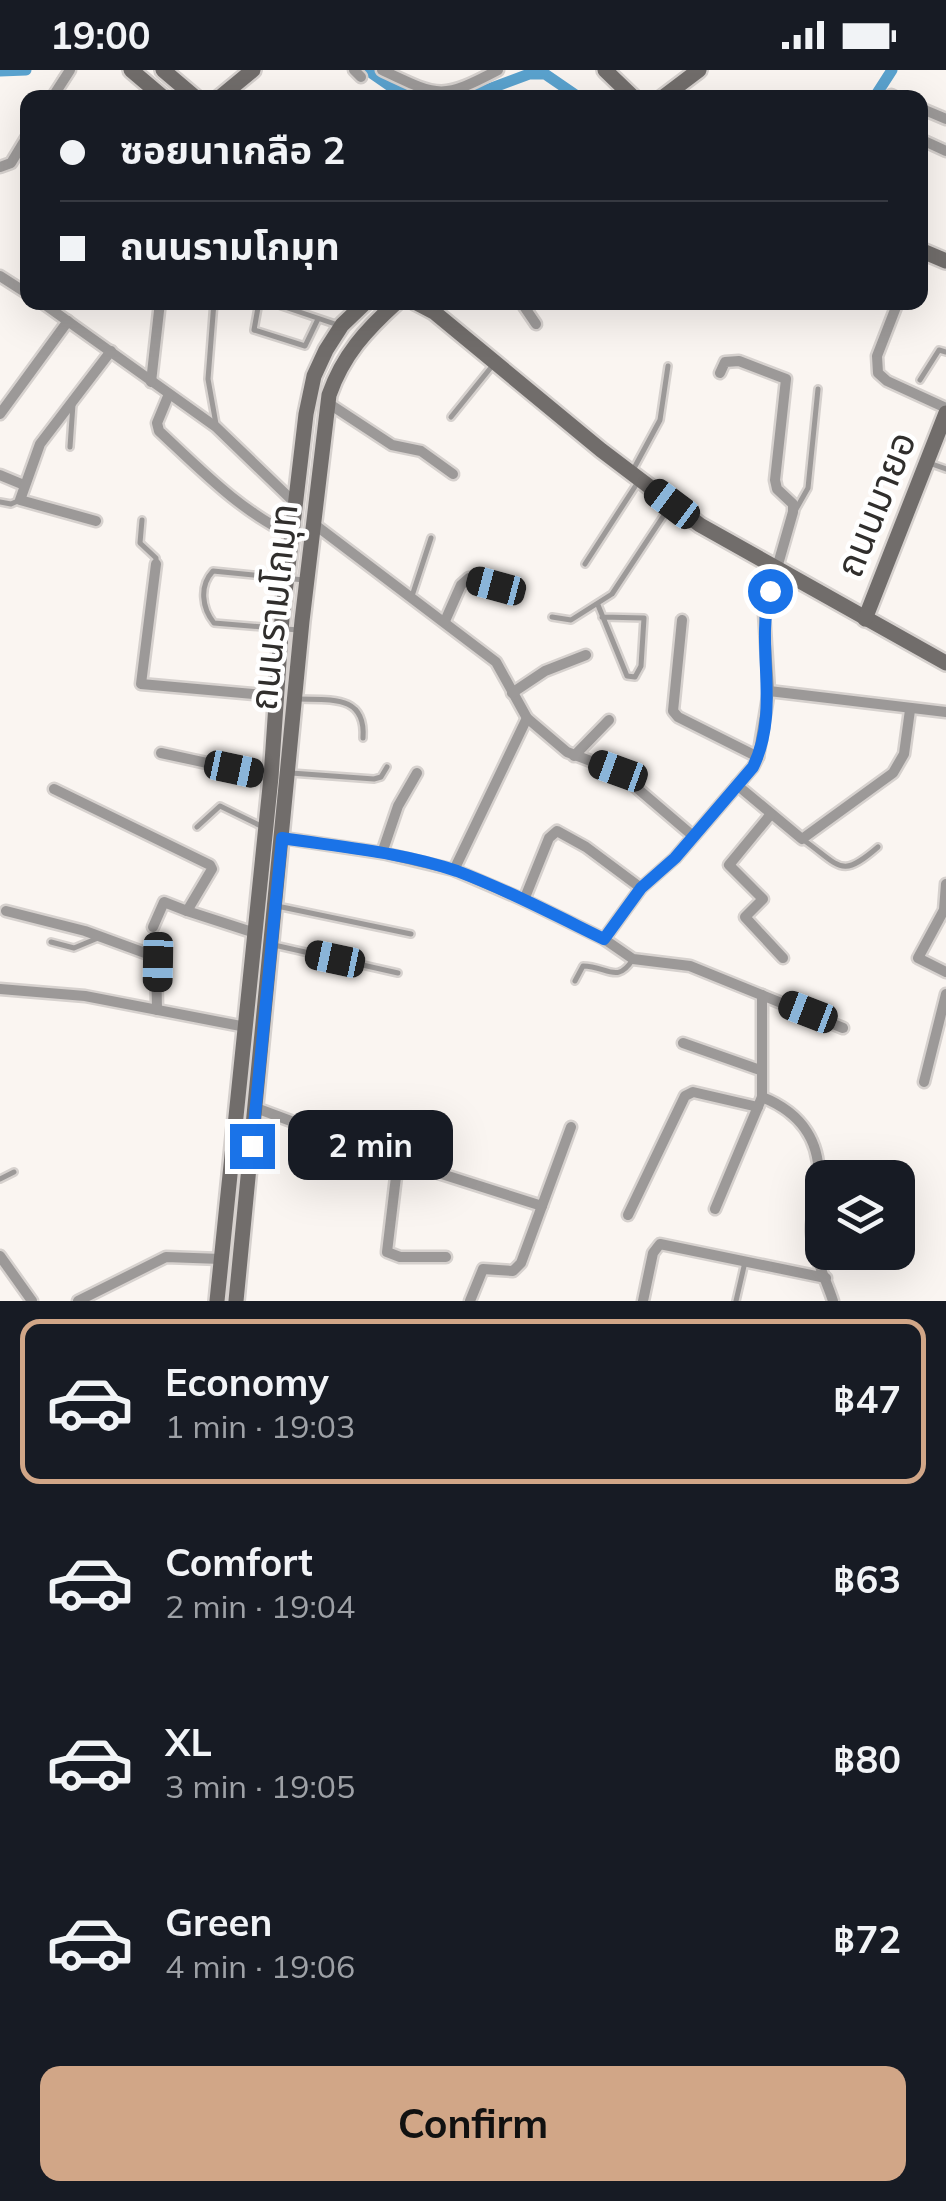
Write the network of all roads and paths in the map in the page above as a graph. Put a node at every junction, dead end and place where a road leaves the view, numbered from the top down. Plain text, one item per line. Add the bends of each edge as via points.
1 (132, 70) edge
2 (162, 70) edge
3 (253, 70) edge
4 (382, 70) edge
5 (498, 70) edge
6 (605, 70) edge
7 (699, 70) edge
8 (155, 90) edge
9 (186, 90) edge
10 (228, 90) edge
11 (425, 90) edge
12 (456, 90) edge
13 (626, 90) edge
14 (673, 90) edge
15 (20, 147) edge
16 (0, 166) edge
17 (52, 310) edge
18 (159, 310) edge
19 (213, 310) edge
20 (258, 310) edge
21 (294, 310) edge
22 (358, 310) edge
23 (388, 310) edge
24 (434, 310) edge
25 (526, 310) edge
26 (895, 310) edge
27 (318, 318) junction
28 (68, 322) junction
29 (536, 324) dead end
30 (341, 326) junction
31 (111, 351) junction
32 (946, 352) edge
33 (495, 363) junction
34 (668, 366) dead end
35 (720, 373) dead end
36 (920, 380) dead end
37 (151, 382) junction
38 (818, 388) dead end
39 (168, 394) junction
40 (73, 402) junction
41 (328, 403) junction
42 (946, 410) edge
43 (0, 414) edge
44 (451, 417) dead end
45 (216, 428) junction
46 (70, 447) dead end
47 (927, 462) junction
48 (946, 469) edge
49 (453, 474) dead end
50 (0, 475) edge
51 (636, 476) junction
52 (24, 485) junction
53 (20, 500) junction
54 (0, 502) edge
55 (297, 504) junction
56 (672, 504) junction
57 (792, 514) junction
58 (142, 520) dead end
59 (96, 521) dead end
60 (314, 524) junction
61 (293, 536) junction
62 (432, 538) dead end
63 (156, 564) joint
64 (585, 564) dead end
65 (775, 570) junction
66 (287, 578) junction
67 (307, 581) junction
68 (518, 592) dead end
69 (412, 596) junction
70 (598, 605) junction
71 (552, 617) dead end
72 (602, 617) junction
73 (865, 619) junction
74 (682, 620) dead end
75 (445, 621) junction
76 (281, 629) junction
77 (300, 630) junction
78 (586, 655) dead end
79 (946, 663) edge
80 (769, 691) junction
81 (512, 692) junction
82 (276, 696) junction
83 (295, 698) junction
84 (910, 710) junction
85 (946, 712) edge
86 (527, 718) junction
87 (609, 720) dead end
88 (364, 738) dead end
89 (161, 754) dead end
90 (574, 756) junction
91 (758, 757) junction
92 (387, 767) dead end
93 (288, 773) junction
94 (417, 773) dead end
95 (271, 776) junction
96 (737, 786) junction
97 (54, 789) dead end
98 (771, 814) junction
99 (197, 827) dead end
100 (266, 828) junction
101 (693, 836) junction
102 (282, 838) junction
103 (802, 839) junction
104 (878, 847) dead end
105 (382, 853) junction
106 (454, 870) junction
107 (946, 884) edge
108 (641, 888) junction
109 (524, 900) junction
110 (276, 906) junction
111 (6, 911) dead end
112 (187, 911) junction
113 (153, 927) dead end
114 (256, 933) junction
115 (411, 934) dead end
116 (100, 936) junction
117 (604, 939) junction
118 (51, 942) dead end
119 (272, 945) junction
120 (783, 958) dead end
121 (633, 959) junction
122 (398, 972) dead end
123 (946, 972) edge
124 (576, 981) dead end
125 (0, 990) edge
126 (946, 994) edge
127 (762, 995) junction
128 (158, 1010) junction
129 (246, 1027) junction
130 (843, 1028) dead end
131 (682, 1043) dead end
132 (760, 1070) junction
133 (924, 1082) dead end
134 (760, 1102) junction
135 (256, 1108) junction
136 (571, 1127) dead end
137 (398, 1160) junction
138 (14, 1172) dead end
139 (0, 1179) edge
140 (542, 1206) junction
141 (715, 1209) dead end
142 (628, 1215) dead end
143 (0, 1256) edge
144 (446, 1257) dead end
145 (221, 1258) junction
146 (745, 1262) junction
147 (826, 1278) junction
148 (32, 1301) edge
149 (78, 1301) edge
150 (216, 1301) edge
151 (236, 1301) edge
152 (470, 1301) edge
153 (643, 1301) edge
154 (736, 1301) edge
155 (834, 1301) edge

1 - 8 main road
2 - 9 main road
3 - 10 main road
4 - 11 street
5 - 12 street
6 - 13 main road
7 - 14 main road
15 - 16 street
17 - 28 street
18 - 37 street
19 - 45 lane via 208,380
20 - 27 lane via 254,330 305,346
21 - 27 lane
22 - 30 main road, ถนนรามโกมุท
23 - 41 main road, ถนนรามโกมุท via 362,333 338,370
24 - 33 main road
25 - 29 street
26 - 42 street via 877,356 878,373
27 - 30 lane
28 - 31 street
28 - 43 street
30 - 55 main road, ถนนรามโกมุท via 314,376
31 - 37 street
31 - 40 street
32 - 36 lane via 939,350
33 - 44 lane
33 - 51 main road
34 - 51 lane via 660,420
35 - 57 street via 725,362 739,361 786,379 775,480 793,504
37 - 39 street
38 - 57 lane via 808,488
39 - 45 street
39 - 61 street via 159,432 237,504
40 - 46 lane
40 - 52 street via 40,444
41 - 49 street
41 - 60 main road, ถนนรามโกมุท
42 - 47 main road, ถนนมายอ
45 - 55 street
47 - 48 lane
47 - 73 main road, ถนนมายอ
50 - 52 street
51 - 56 main road
51 - 64 lane
52 - 53 street
53 - 54 lane
53 - 59 street
55 - 61 main road, ถนนรามโกมุท
56 - 65 main road
56 - 70 lane
57 - 65 street
58 - 63 lane via 140,544
60 - 67 main road, ถนนรามโกมุท
60 - 69 street
61 - 66 main road, ถนนรามโกมุท
62 - 69 lane
63 - 82 street via 141,684
65 - 73 main road
65 - 80 street via 764,612
66 - 67 lane
66 - 76 main road, ถนนรามโกมุท
66 - 76 lane via 213,570 203,600 214,623
67 - 77 main road, ถนนรามโกมุท
68 - 75 street via 468,578
69 - 75 street
70 - 71 lane via 571,620
70 - 72 lane
72 - 72 lane via 626,676 636,677 644,618
73 - 79 main road
74 - 91 street via 673,711
75 - 81 street via 496,662
76 - 77 lane
76 - 82 main road, ถนนรามโกมุท
77 - 83 main road, ถนนรามโกมุท
78 - 81 street
80 - 84 street
80 - 91 street
81 - 86 street
82 - 95 main road, ถนนรามโกมุท
83 - 88 lane via 352,707 364,721
83 - 93 main road, ถนนรามโกมุท
84 - 85 street
84 - 103 street via 904,754 893,773
86 - 90 street
86 - 106 street
87 - 90 street
89 - 95 street
90 - 101 street via 618,771
91 - 96 street
92 - 93 lane via 374,779
93 - 102 main road, ถนนรามโกมุท
94 - 105 street
95 - 100 main road, ถนนรามโกมุท
96 - 98 street
96 - 101 street
97 - 112 street via 210,865
98 - 103 street
98 - 120 street via 729,865 763,899 746,917
99 - 100 lane via 220,806
100 - 114 main road, ถนนรามโกมุท
101 - 108 street
102 - 105 street
102 - 110 main road, ถนนรามโกมุท
103 - 104 lane via 848,868
105 - 106 street
106 - 109 street
107 - 123 street via 944,910 918,958
108 - 109 street via 557,831
108 - 117 street
109 - 117 street
110 - 115 lane
110 - 119 main road, ถนนรามโกมุท
111 - 116 street
112 - 113 street via 164,902
112 - 114 street
114 - 129 main road, ถนนรามโกมุท
116 - 118 lane via 82,947
116 - 128 street via 156,957
117 - 121 street
119 - 122 lane
119 - 135 main road, ถนนรามโกมุท
121 - 124 lane via 619,974 584,966
121 - 127 street via 690,966
125 - 128 street
126 - 133 street
127 - 130 street
127 - 132 street
128 - 129 street
129 - 145 main road, ถนนรามโกมุท
131 - 132 street
132 - 134 street
134 - 141 street
134 - 142 street via 684,1096
134 - 147 street via 782,1105 808,1131 819,1183 811,1231
135 - 137 street
135 - 151 main road, ถนนรามโกมุท
136 - 140 street
137 - 140 street
137 - 144 street via 387,1252
138 - 139 lane
140 - 152 street via 516,1269 483,1270
143 - 148 street
145 - 149 street via 166,1256
145 - 150 main road, ถนนรามโกมุท
146 - 147 street
146 - 153 street via 660,1244
146 - 154 lane
147 - 155 street

